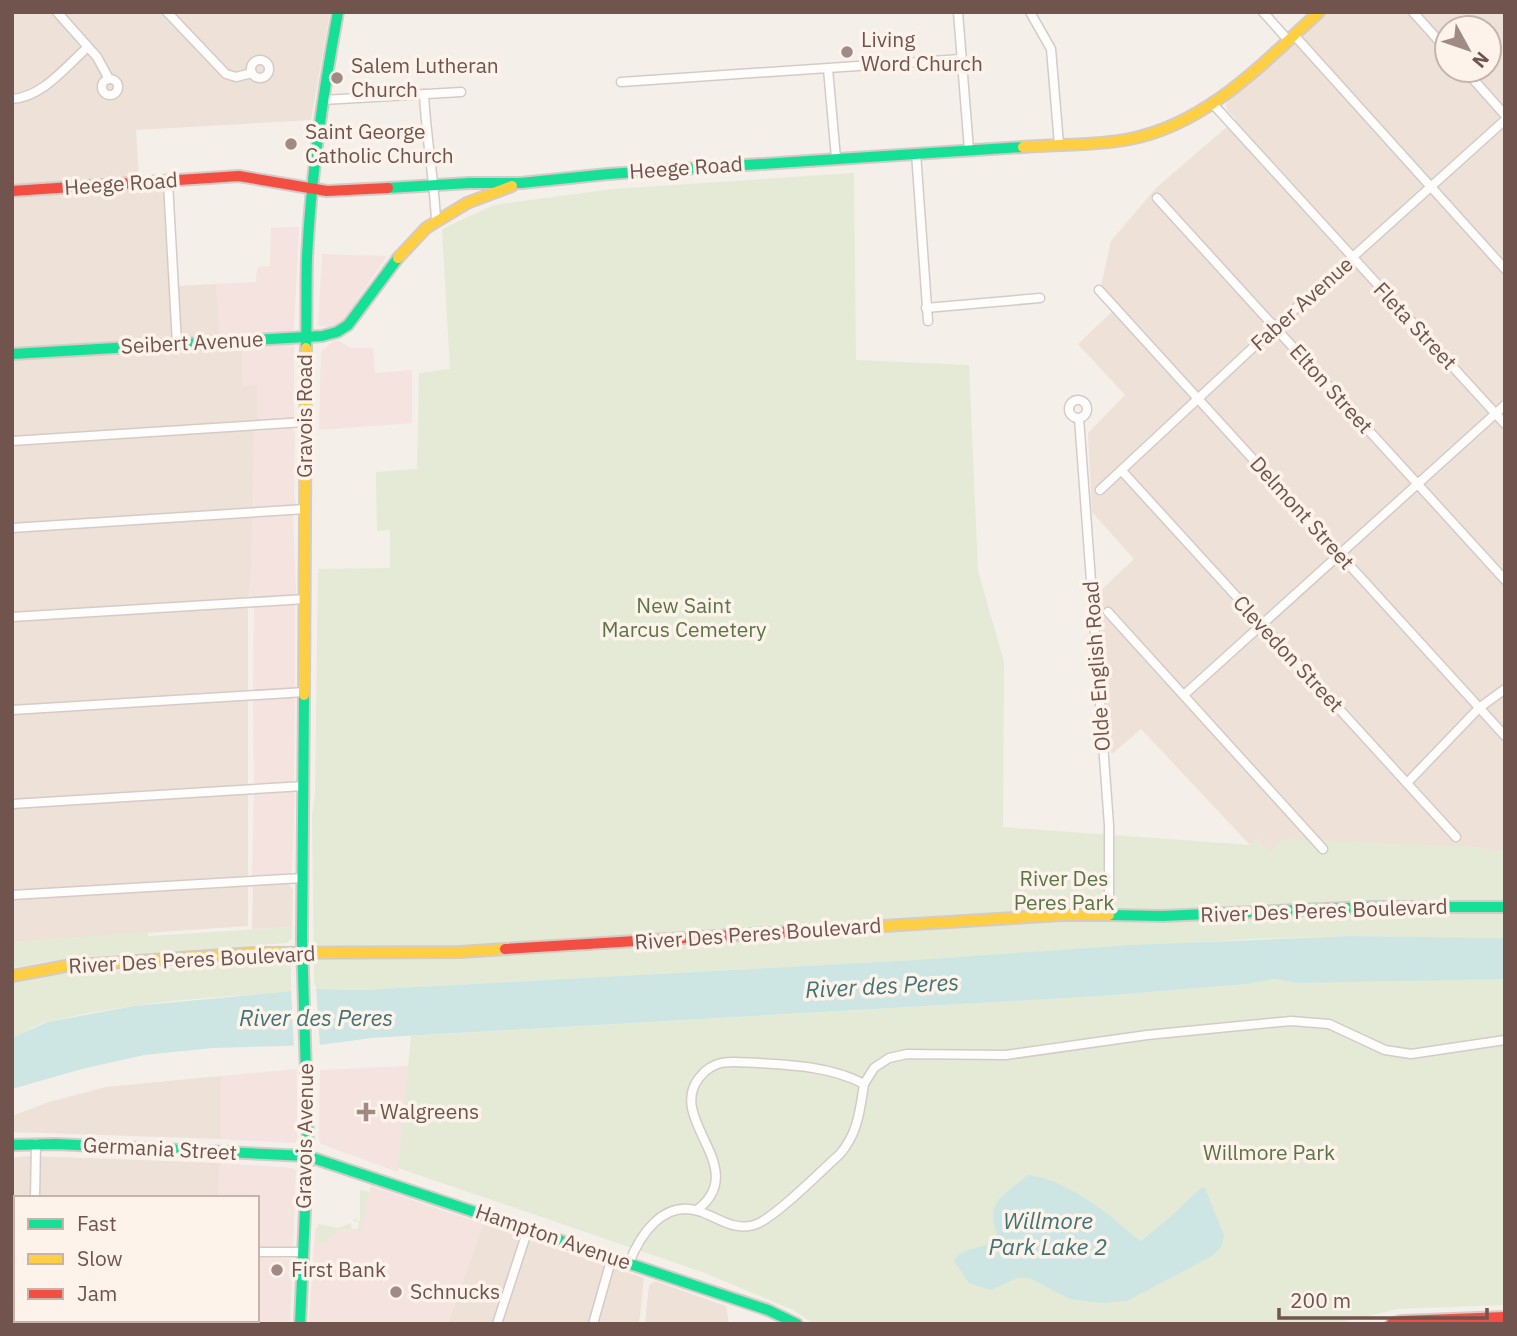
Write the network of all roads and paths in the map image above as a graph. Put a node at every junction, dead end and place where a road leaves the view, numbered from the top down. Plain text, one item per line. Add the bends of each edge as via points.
1 (57, 12) edge
2 (167, 12) edge
3 (338, 12) edge
4 (958, 12) edge
5 (1030, 12) edge
6 (1263, 12) edge
7 (1319, 12) edge
8 (1413, 12) edge
9 (1433, 34) edge
10 (1291, 37) junction
11 (88, 47) junction
12 (961, 59) junction
13 (828, 69) junction
14 (252, 73) dead end
15 (109, 79) dead end
16 (621, 82) dead end
17 (1477, 84) edge
18 (461, 92) dead end
19 (424, 94) junction
20 (12, 99) edge
21 (323, 100) junction
22 (1212, 103) junction
23 (1505, 117) edge
24 (1059, 144) junction
25 (969, 150) junction
26 (916, 153) junction
27 (836, 158) junction
28 (168, 182) junction
29 (521, 183) junction
30 (435, 185) junction
31 (1430, 187) junction
32 (312, 188) junction
33 (12, 191) edge
34 (1157, 198) dead end
35 (436, 220) junction
36 (1353, 258) junction
37 (1505, 268) edge
38 (1099, 290) dead end
39 (1040, 298) dead end
40 (926, 308) junction
41 (928, 321) dead end
42 (1275, 327) junction
43 (305, 336) junction
44 (177, 344) junction
45 (12, 354) edge
46 (1199, 400) junction
47 (1505, 405) edge
48 (1495, 414) junction
49 (1079, 418) dead end
50 (305, 422) junction
51 (1505, 424) edge
52 (12, 441) edge
53 (1122, 471) junction
54 (1418, 483) junction
55 (1100, 490) dead end
56 (306, 509) junction
57 (12, 527) edge
58 (1340, 554) junction
59 (1505, 580) edge
60 (305, 599) junction
61 (1108, 612) dead end
62 (12, 617) edge
63 (1261, 625) junction
64 (1505, 689) edge
65 (304, 692) junction
66 (1185, 695) junction
67 (1479, 708) junction
68 (12, 710) edge
69 (1505, 736) edge
70 (1407, 782) junction
71 (304, 786) junction
72 (12, 804) edge
73 (304, 822) joint
74 (1456, 836) dead end
75 (1323, 849) dead end
76 (303, 877) junction
77 (12, 895) edge
78 (1505, 907) edge
79 (1109, 914) junction
80 (302, 952) junction
81 (12, 976) edge
82 (1505, 1040) edge
83 (864, 1084) junction
84 (36, 1143) junction
85 (12, 1145) edge
86 (307, 1156) junction
87 (35, 1196) edge
88 (697, 1210) junction
89 (528, 1229) junction
90 (259, 1252) edge
91 (303, 1252) junction
92 (612, 1257) junction
93 (629, 1263) junction
94 (1505, 1317) edge
95 (300, 1324) edge
96 (497, 1324) edge
97 (593, 1324) edge
98 (797, 1324) edge
99 (1391, 1324) edge

1 - 11 street
2 - 14 street via 226,74
3 - 21 main road, Gravois Road
4 - 12 street
5 - 24 street via 1051,49
6 - 10 street
7 - 10 main road, Heege Road
8 - 9 street
10 - 22 main road, Heege Road
10 - 31 street
11 - 15 street
11 - 20 street via 39,92
12 - 13 street
12 - 25 street
13 - 16 street
13 - 27 street
17 - 23 street
18 - 19 street
19 - 21 street
19 - 30 street via 426,140
21 - 32 main road, Gravois Road
22 - 24 main road, Heege Road via 1150,136
22 - 36 street, Fleta Street
23 - 31 street, Faber Avenue
24 - 25 main road, Heege Road
25 - 26 main road, Heege Road
26 - 27 main road, Heege Road
26 - 40 street
27 - 29 main road, Heege Road
28 - 32 main road, Heege Road via 239,176
28 - 33 main road, Heege Road
28 - 44 street
29 - 30 main road, Heege Road
29 - 35 main road, Seibert Avenue
30 - 32 main road, Heege Road
30 - 35 street
31 - 36 street, Faber Avenue
31 - 37 street
32 - 43 main road, Gravois Road
34 - 42 street, Elton Street
35 - 43 main road, Seibert Avenue via 406,247 348,325 330,334
36 - 42 street, Faber Avenue
36 - 48 street, Fleta Street
38 - 46 street, Delmont Street
39 - 40 street
40 - 41 street
42 - 46 street, Faber Avenue
42 - 54 street, Elton Street
43 - 44 main road, Seibert Avenue
43 - 50 main road, Gravois Road
44 - 45 main road, Seibert Avenue
46 - 53 street, Faber Avenue
46 - 58 street, Delmont Street
47 - 48 street
48 - 51 street, Fleta Street
48 - 54 street
49 - 79 street, Olde English Road via 1109,825
50 - 52 street
50 - 56 main road, Gravois Road
53 - 55 street, Faber Avenue
53 - 63 street, Clevedon Street
54 - 58 street
54 - 59 street, Elton Street
56 - 57 street
56 - 60 main road, Gravois Road
58 - 63 street
58 - 67 street, Delmont Street
60 - 62 street
60 - 65 main road, Gravois Road
61 - 66 street
63 - 66 street
63 - 70 street, Clevedon Street
64 - 67 street
65 - 68 street
65 - 71 main road, Gravois Road
66 - 75 street
67 - 69 street, Delmont Street
67 - 70 street
70 - 74 street, Clevedon Street
71 - 72 street
71 - 73 main road, Gravois Road
73 - 76 main road, Gravois Avenue
76 - 77 street
76 - 80 main road, Gravois Avenue
78 - 79 main road, River Des Peres Boulevard
79 - 80 main road, River Des Peres Boulevard via 460,952
80 - 81 main road, River Des Peres Boulevard via 66,967
80 - 86 main road, Gravois Avenue
82 - 83 street via 1397,1053 1329,1024 1291,1021 1006,1055 907,1054 874,1068
83 - 88 street via 852,1141 762,1222 729,1225
83 - 88 street via 809,1066 723,1061 708,1067 692,1090 690,1102 714,1162 715,1183 709,1200
84 - 85 main road, Germania Street
84 - 86 main road, Germania Street
84 - 87 street
86 - 89 main road, Hampton Avenue
86 - 91 main road, Gravois Avenue
88 - 93 street via 674,1210 659,1217
89 - 92 main road, Hampton Avenue
89 - 96 street
90 - 91 street
91 - 95 main road, Gravois Avenue
92 - 93 main road, Hampton Avenue
92 - 97 street
93 - 98 main road, Hampton Avenue
94 - 99 main road

